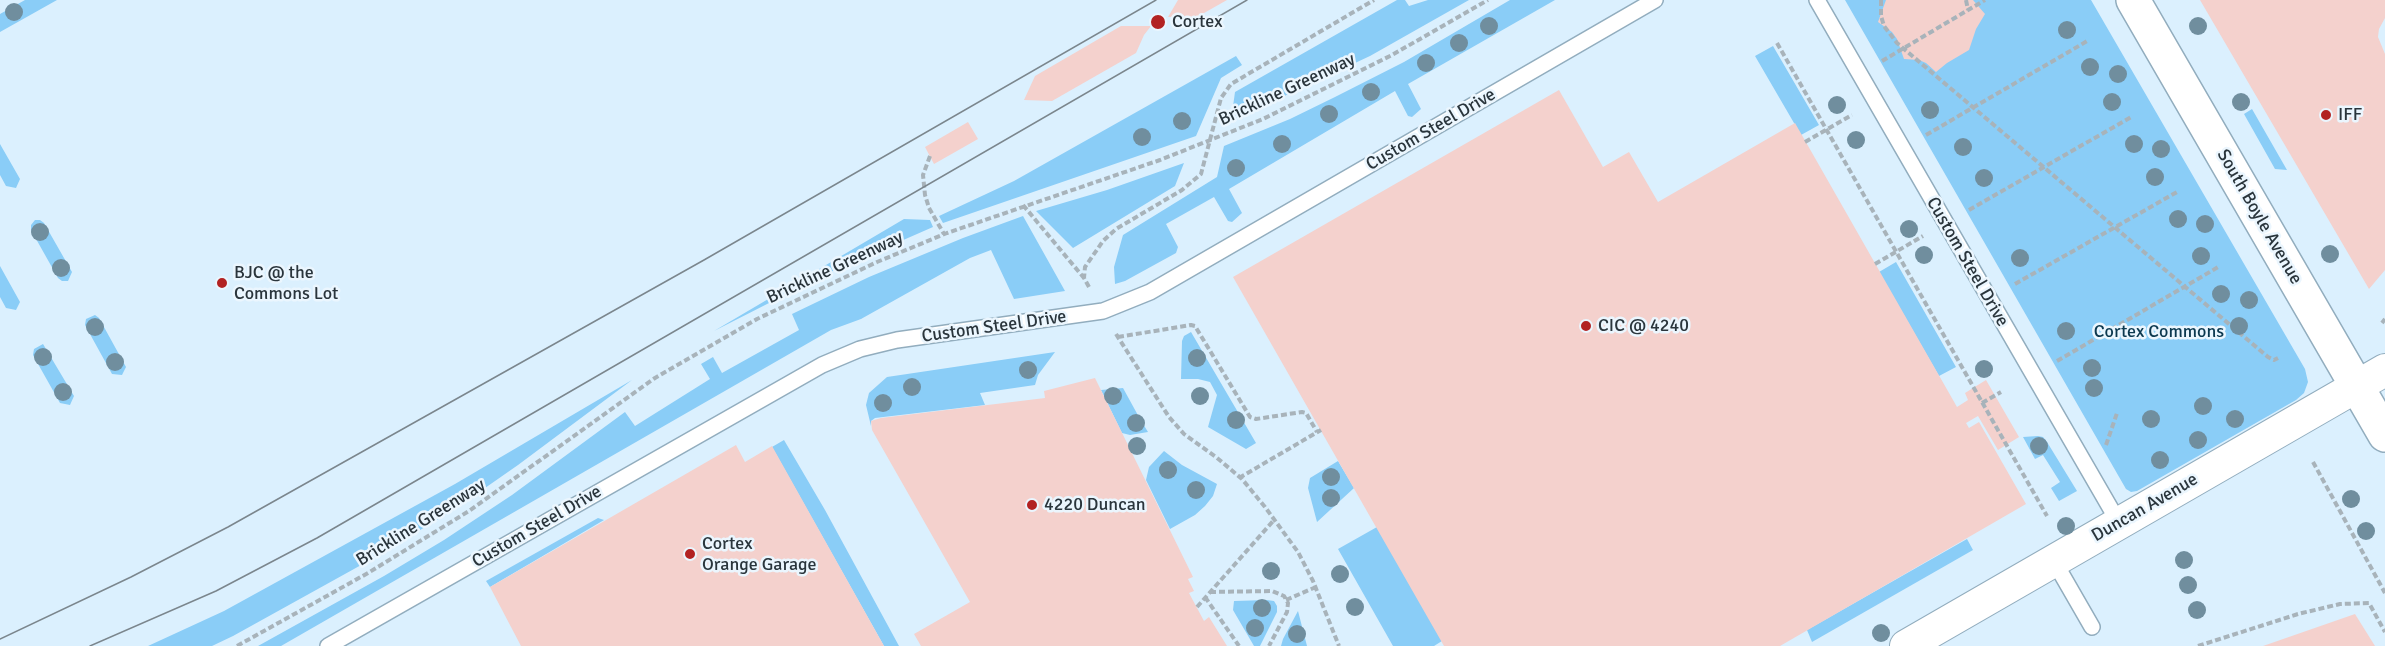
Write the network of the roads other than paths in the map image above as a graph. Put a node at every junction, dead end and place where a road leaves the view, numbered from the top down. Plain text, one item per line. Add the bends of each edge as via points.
1 (1655, 0) edge
2 (1817, 0) edge
3 (2133, 0) edge
4 (2385, 370) edge
5 (2357, 386) junction
6 (2385, 435) edge
7 (2119, 523) junction
8 (2054, 561) junction
9 (2092, 627) dead end
10 (328, 646) edge
11 (1906, 646) edge

1 - 10 lane, Custom Steel Drive via 1150,292 1103,311 897,340 860,349 822,365
2 - 7 lane, Custom Steel Drive
3 - 5 street, South Boyle Avenue
4 - 5 street, Duncan Avenue
5 - 6 street, South Boyle Avenue
5 - 7 street, Duncan Avenue
7 - 8 street, Duncan Avenue
8 - 9 lane
8 - 11 street, Duncan Avenue

